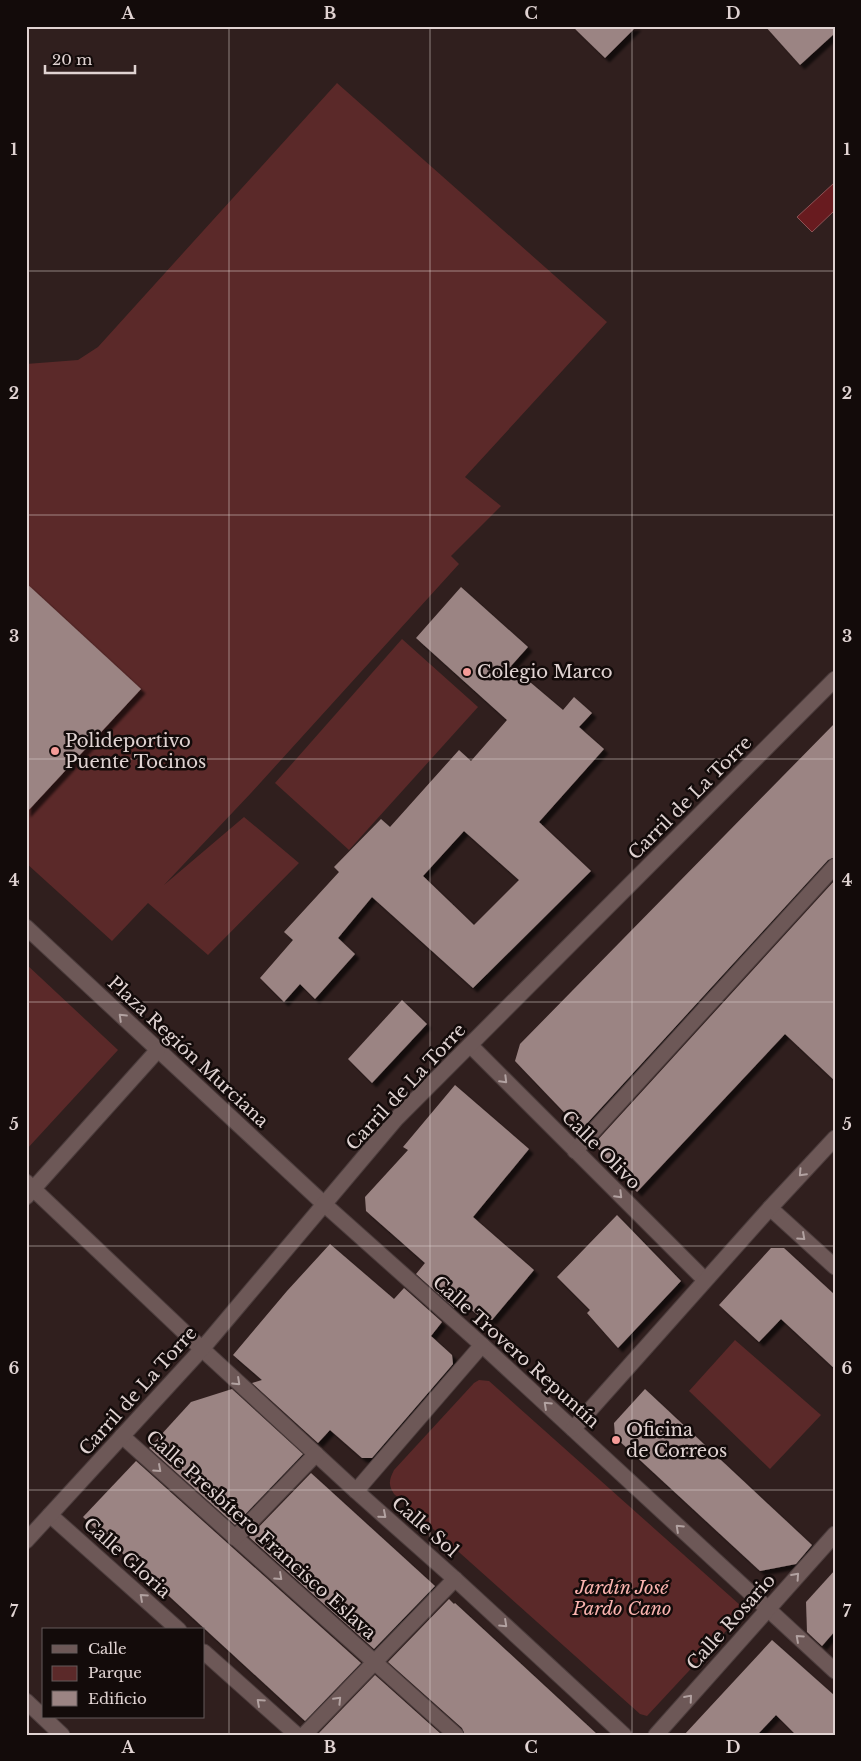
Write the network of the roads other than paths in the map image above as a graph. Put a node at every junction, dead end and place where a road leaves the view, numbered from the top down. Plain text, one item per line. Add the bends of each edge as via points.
1 (832, 688) edge
2 (835, 866) edge
3 (26, 927) edge
4 (470, 1045) junction
5 (157, 1051) junction
6 (835, 1138) edge
7 (575, 1151) junction
8 (29, 1189) edge
9 (324, 1204) junction
10 (770, 1208) junction
11 (835, 1267) edge
12 (705, 1280) junction
13 (482, 1345) junction
14 (202, 1349) junction
15 (573, 1429) junction
16 (122, 1436) junction
17 (316, 1454) junction
18 (356, 1491) junction
19 (50, 1515) junction
20 (835, 1534) edge
21 (235, 1538) junction
22 (26, 1541) edge
23 (455, 1579) junction
24 (767, 1609) junction
25 (177, 1628) edge
26 (205, 1653) edge
27 (374, 1662) junction
28 (835, 1671) edge
29 (26, 1701) edge
30 (42, 1716) edge
31 (44, 1718) edge
32 (62, 1735) edge
33 (297, 1735) edge
34 (304, 1735) edge
35 (456, 1735) edge
36 (624, 1735) edge
37 (656, 1735) edge

1 - 4 street, Carril de La Torre
2 - 7 street
5 -> 3 street, Plaza Región Murciana
4 -> 7 street, Calle Olivo
4 - 9 street, Carril de La Torre via 396,1119
5 - 8 street
5 - 9 street, Plaza Región Murciana
6 -> 10 street
7 -> 12 street, Calle Olivo
8 - 14 street
9 - 13 street, Calle Trovero Repuntín
9 - 14 street, Carril de La Torre
10 -> 11 street
10 - 12 street
12 - 15 street
15 -> 13 street, Calle Trovero Repuntín
13 - 18 street
14 - 16 street, Carril de La Torre
14 -> 17 street, Calle Sol
24 -> 15 street, Calle Trovero Repuntín
16 - 19 street, Carril de La Torre
16 -> 21 street, Calle Presbítero Francisco Eslava
17 - 18 street, Calle Sol
17 - 21 street
18 -> 23 street, Calle Sol
19 - 22 street, Carril de La Torre
25 -> 19 street, Calle Gloria
24 -> 20 street, Calle Rosario
21 -> 27 street, Calle Presbítero Francisco Eslava
23 - 27 street
23 -> 36 street, Calle Sol
28 -> 24 street, Calle Trovero Repuntín
37 -> 24 street, Calle Rosario
33 -> 26 street
34 -> 27 street
27 - 35 street, Calle Presbítero Francisco Eslava
29 - 30 street
31 - 32 street

